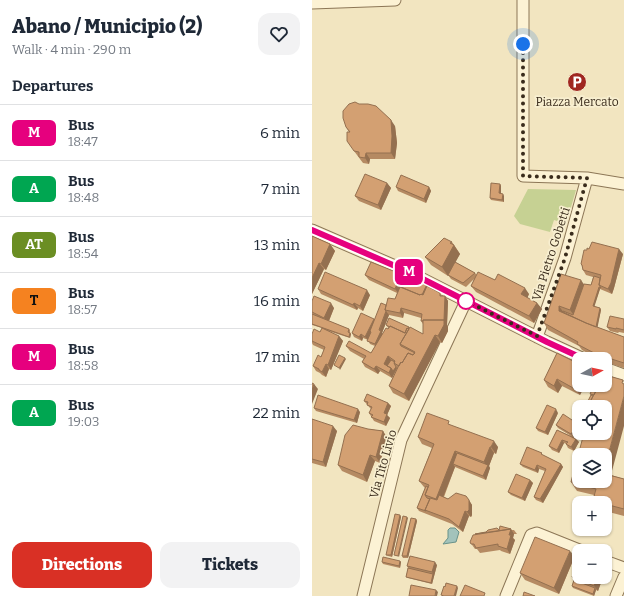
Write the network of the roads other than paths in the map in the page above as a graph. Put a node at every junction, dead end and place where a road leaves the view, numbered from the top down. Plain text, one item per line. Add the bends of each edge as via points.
1 (395, 0) edge
2 (523, 0) edge
3 (312, 4) edge
4 (587, 178) junction
5 (624, 184) edge
6 (312, 230) edge
7 (466, 301) junction
8 (537, 336) junction
9 (572, 353) edge
10 (612, 371) edge
11 (624, 375) edge
12 (572, 547) edge
13 (612, 564) edge
14 (624, 568) edge
15 (624, 576) edge
16 (363, 596) edge
17 (506, 596) edge
18 (616, 596) edge

1 - 3 street
2 - 4 street via 523,176
4 - 5 street
4 - 8 street, Via Pietro Gobetti via 565,258
6 - 7 street via 409,272
7 - 8 street
7 - 16 street, Via Tito Livio via 401,440
8 - 9 street
10 - 11 street
12 - 17 street via 537,533 531,536
13 - 14 street
15 - 18 street

